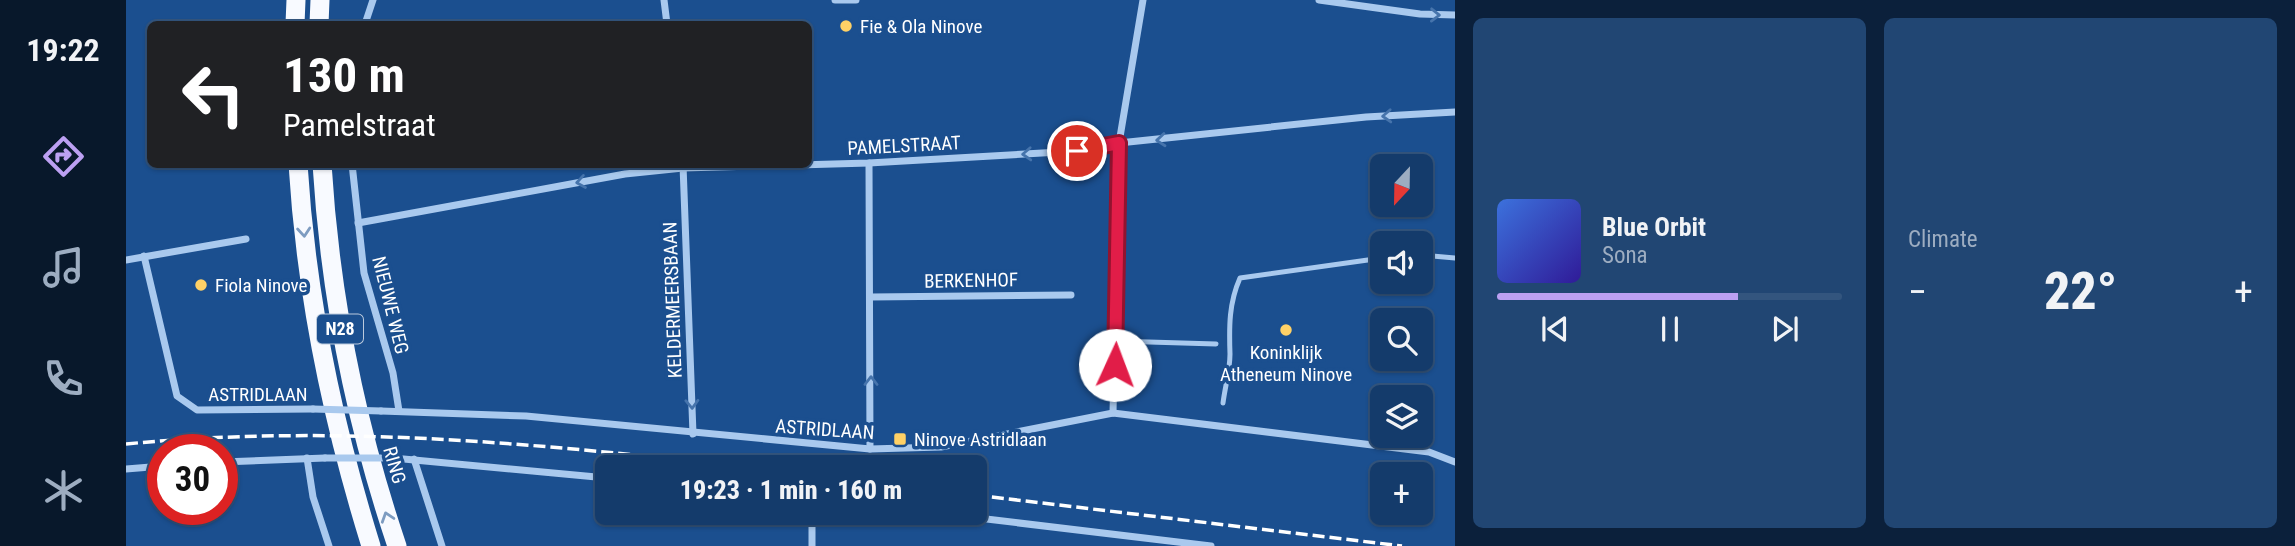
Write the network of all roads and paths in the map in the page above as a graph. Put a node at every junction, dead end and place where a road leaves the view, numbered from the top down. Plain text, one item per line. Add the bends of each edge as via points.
1 (296, 0) edge
2 (320, 0) edge
3 (373, 0) edge
4 (664, 0) edge
5 (835, 0) edge
6 (856, 0) edge
7 (1143, 0) edge
8 (1319, 0) edge
9 (1360, 3) edge
10 (1455, 15) edge
11 (295, 21) edge
12 (319, 21) edge
13 (366, 21) edge
14 (667, 21) edge
15 (1455, 112) edge
16 (1119, 143) junction
17 (869, 163) junction
18 (812, 164) edge
19 (298, 168) edge
20 (322, 168) edge
21 (352, 168) edge
22 (669, 168) edge
23 (683, 168) edge
24 (358, 223) junction
25 (246, 239) dead end
26 (144, 256) junction
27 (1433, 256) edge
28 (1455, 258) edge
29 (126, 260) edge
30 (1370, 260) edge
31 (1071, 295) dead end
32 (871, 297) junction
33 (1115, 341) junction
34 (1216, 344) dead end
35 (1223, 403) dead end
36 (399, 411) junction
37 (1113, 413) junction
38 (1221, 418) dead end
39 (1221, 428) junction
40 (693, 434) junction
41 (870, 449) junction
42 (307, 457) junction
43 (414, 459) junction
44 (238, 461) edge
45 (1455, 462) edge
46 (147, 467) edge
47 (126, 469) edge
48 (595, 477) edge
49 (987, 519) edge
50 (811, 525) edge
51 (1200, 545) edge
52 (329, 546) edge
53 (371, 546) edge
54 (397, 546) edge
55 (442, 546) edge
56 (812, 546) edge
57 (1211, 546) edge

1 - 11 highway
2 - 12 highway
3 - 13 street
4 - 14 street
5 - 6 street
7 - 16 street
8 - 9 street
9 -> 10 street
15 -> 16 street, PAMELSTRAAT
16 -> 17 street, PAMELSTRAAT via 1077,151
16 - 33 street
17 - 18 street, PAMELSTRAAT
17 - 32 street
19 -> 53 highway, N28 via 311,292 330,399
54 -> 20 highway, RING / N28 via 354,395 335,290
21 - 24 street, NIEUWE WEG
22 -> 24 street, PAMELSTRAAT
23 -> 40 street, KELDERMEERSBAAN
24 - 36 street, NIEUWE WEG via 364,273 393,373
25 - 26 street
26 - 29 street
26 - 36 street, ASTRIDLAAN, bridge via 177,396 187,405 197,410
27 - 28 lane
30 - 35 lane via 1240,278 1232,297
31 - 32 street, BERKENHOF
41 -> 32 street
33 - 34 lane
33 - 37 street
36 - 40 street, ASTRIDLAAN via 526,416
37 - 39 street, ASTRIDLAAN
37 - 41 street, ASTRIDLAAN via 941,447
38 - 39 lane
39 - 45 street, ASTRIDLAAN via 1429,452
40 - 41 street, ASTRIDLAAN
42 - 43 street, bridge
42 - 44 street
42 - 52 street via 313,497
43 - 48 street
43 - 55 street
46 - 47 street
49 - 51 street
50 - 56 street
51 - 57 street

